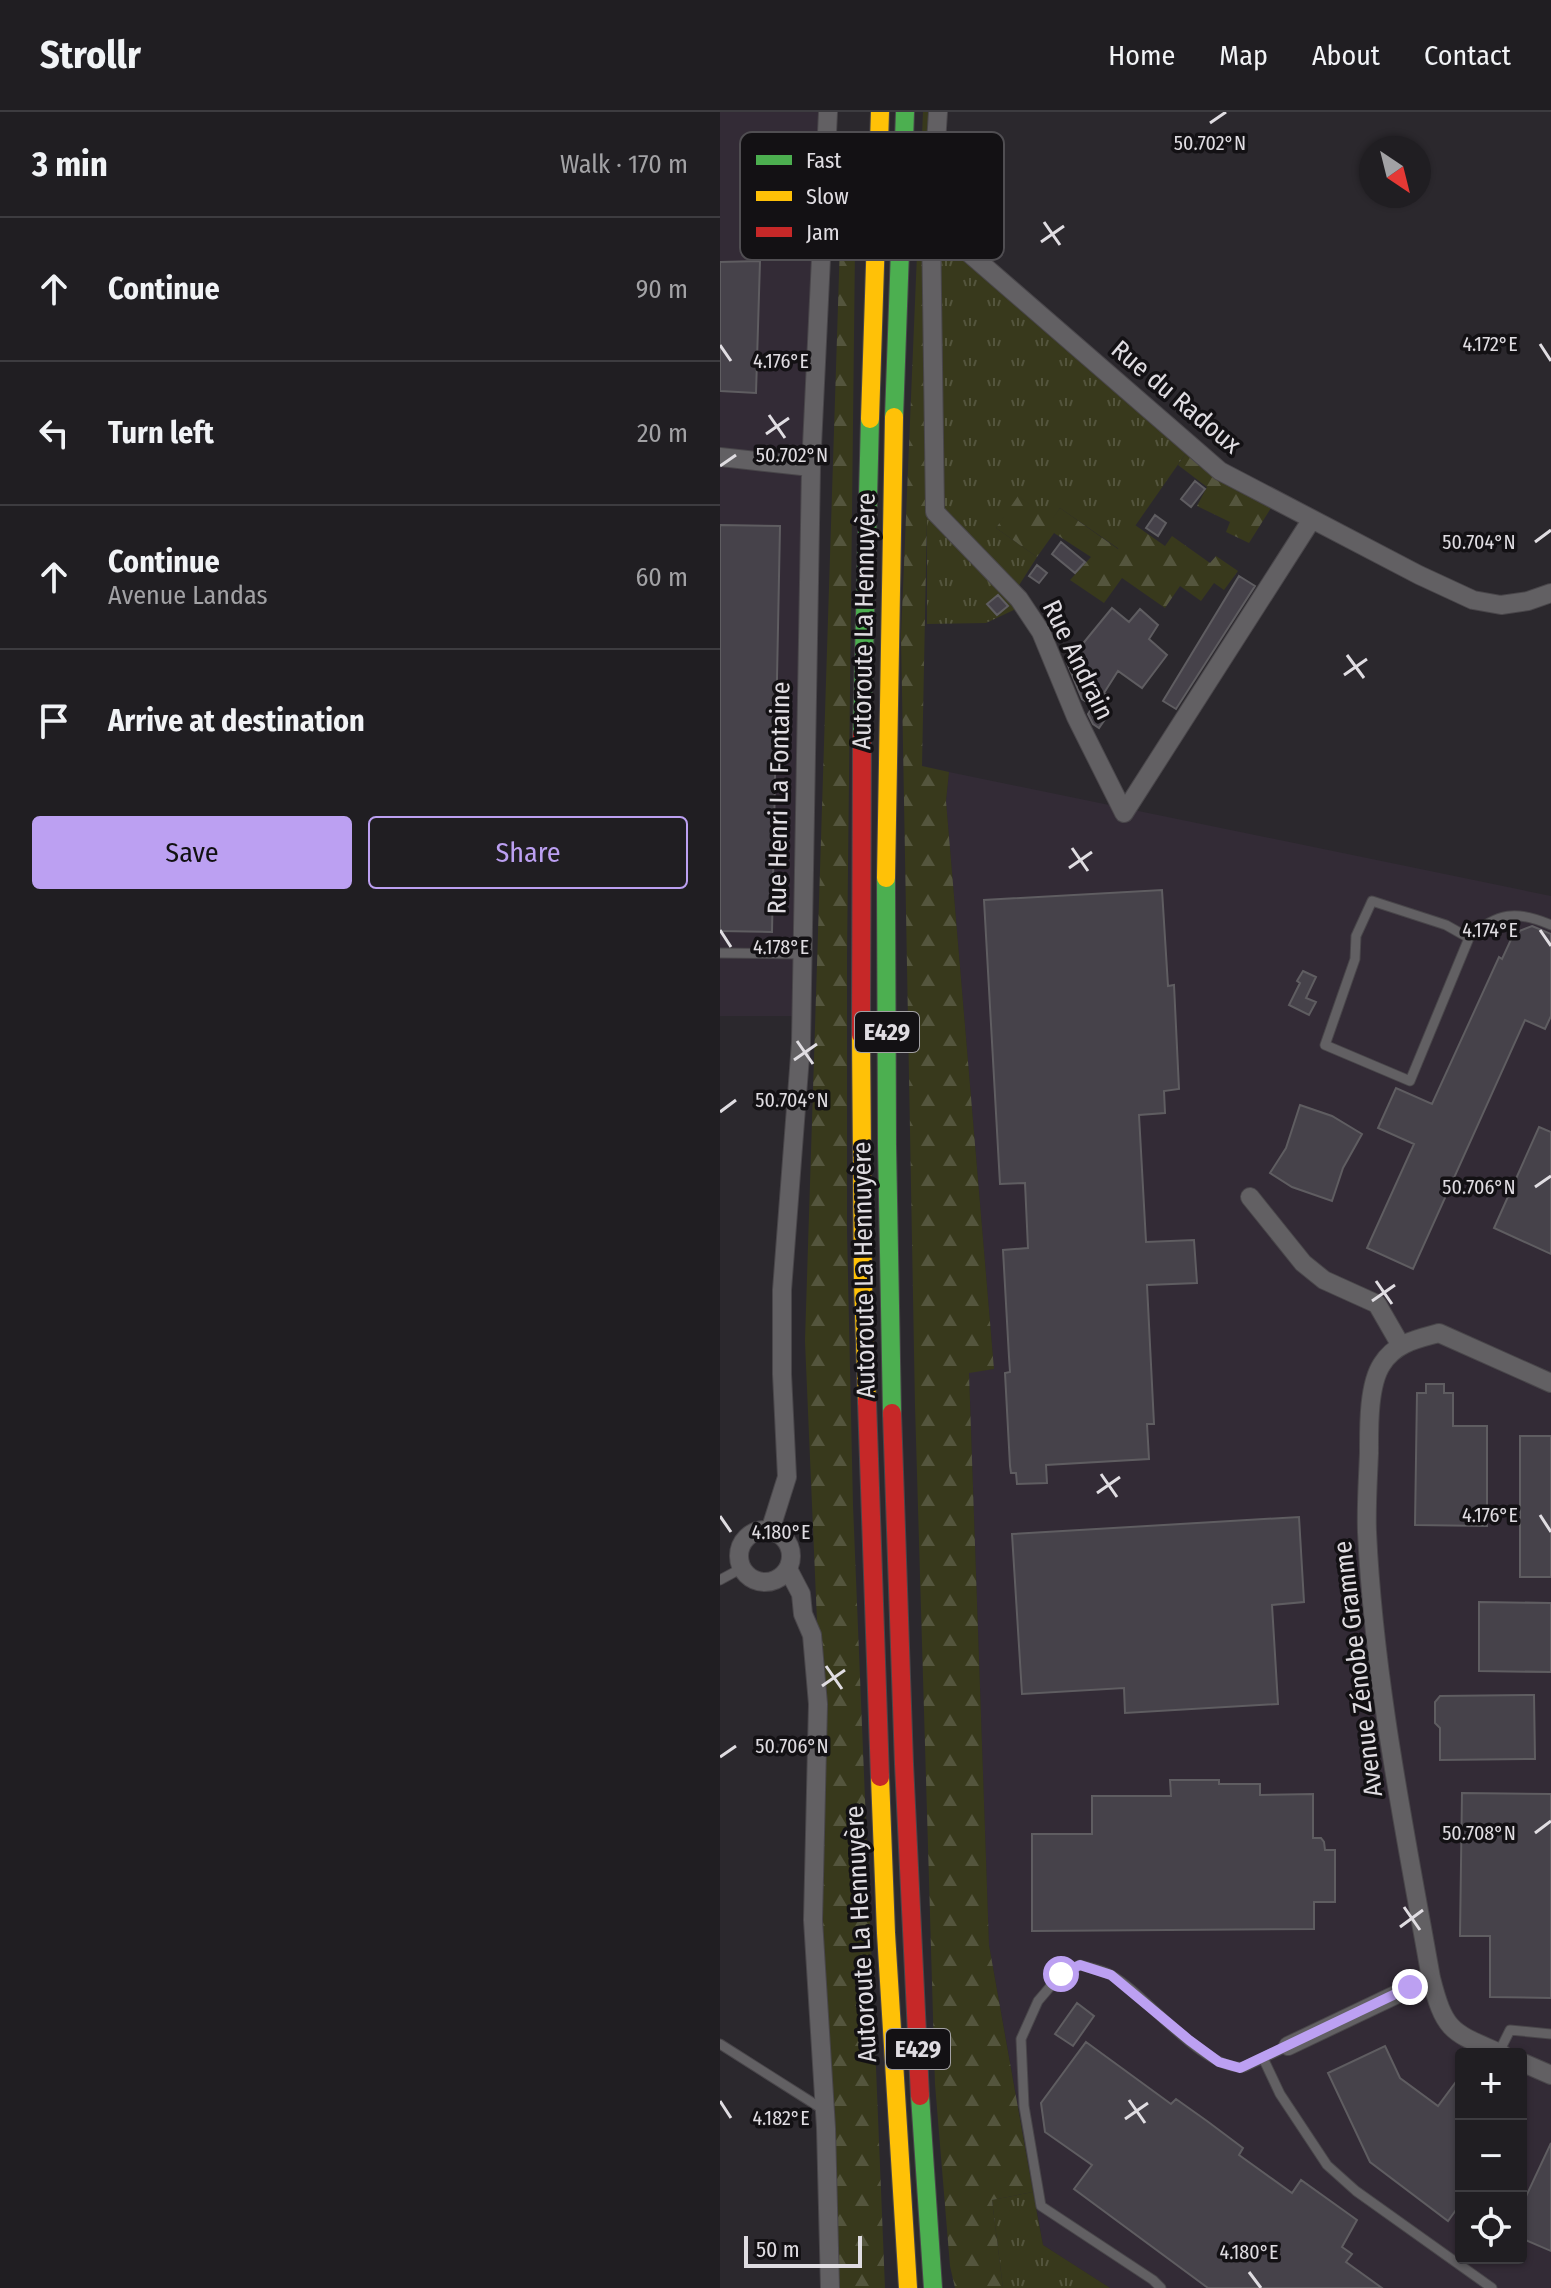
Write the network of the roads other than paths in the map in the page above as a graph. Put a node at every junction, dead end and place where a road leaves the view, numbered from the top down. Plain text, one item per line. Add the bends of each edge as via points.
1 (828, 112) edge
2 (880, 112) edge
3 (905, 112) edge
4 (938, 112) edge
5 (827, 132) edge
6 (879, 132) edge
7 (904, 132) edge
8 (937, 132) edge
9 (821, 260) edge
10 (875, 260) edge
11 (900, 260) edge
12 (932, 260) edge
13 (977, 260) edge
14 (720, 457) edge
15 (811, 467) junction
16 (1312, 519) junction
17 (1551, 593) edge
18 (1551, 925) edge
19 (1469, 938) junction
20 (720, 953) edge
21 (802, 954) junction
22 (1250, 1197) dead end
23 (1400, 1344) junction
24 (1551, 1383) edge
25 (770, 1531) junction
26 (742, 1568) junction
27 (788, 1569) junction
28 (720, 1580) edge
29 (1431, 1978) junction
30 (1551, 2034) edge
31 (720, 2044) edge
32 (1288, 2046) joint
33 (1489, 2048) edge
34 (1503, 2048) edge
35 (1263, 2058) junction
36 (1527, 2065) edge
37 (1551, 2075) edge
38 (824, 2110) junction
39 (923, 2146) junction
40 (899, 2171) junction
41 (830, 2288) edge
42 (898, 2288) edge
43 (908, 2288) edge
44 (933, 2288) edge
45 (945, 2288) edge
46 (1161, 2288) edge
47 (1492, 2288) edge

1 - 5 street, Rue Henri La Fontaine
2 - 6 highway, Autoroute La Hennuyère / E429
3 - 7 highway, Autoroute La Hennuyère / E429
4 - 8 street, Rue Andrain
9 - 15 street, Rue Henri La Fontaine
10 - 40 highway, Autoroute La Hennuyère / E429 via 860,877 863,1268
11 - 39 highway, Autoroute La Hennuyère / E429 via 889,648 888,1267 898,1620
12 - 16 street, Rue Andrain via 935,512 1019,599 1041,632 1124,813
13 - 16 street, Rue du Radoux via 1220,471
14 - 15 street
15 - 21 street, Rue Henri La Fontaine
16 - 17 street, Rue du Radoux via 1473,600 1501,605
18 - 19 lane via 1529,915 1509,915
19 - 19 lane via 1372,901 1356,936 1355,959 1325,1045 1410,1081
20 - 21 lane
21 - 25 street, Rue Henri La Fontaine via 801,1043 782,1290 787,1477
22 - 23 street via 1303,1263 1324,1280 1377,1304
23 - 24 street via 1439,1333
23 - 29 street, Avenue Zénobe Gramme via 1382,1364 1374,1384 1367,1530 1381,1683
25 - 26 street via 754,1533 742,1544
25 - 27 street via 787,1542
26 - 27 street via 753,1579 768,1582
26 - 28 lane
27 - 38 street via 812,1635 818,1704 813,1920
29 - 32 street
29 - 33 street, Avenue Zénobe Gramme via 1440,2014 1459,2035
30 - 34 lane via 1510,2030
31 - 38 lane
32 - 35 lane
35 - 46 lane via 1244,2067 1219,2062 1111,1975 1080,1965 1061,1974 1038,2001 1021,2039 1024,2106 1041,2206
35 - 47 lane via 1327,2165
36 - 37 street
38 - 41 street
39 - 44 highway, Autoroute La Hennuyère / E429
39 - 45 highway via 937,2194
40 - 42 highway
40 - 43 highway, E429

